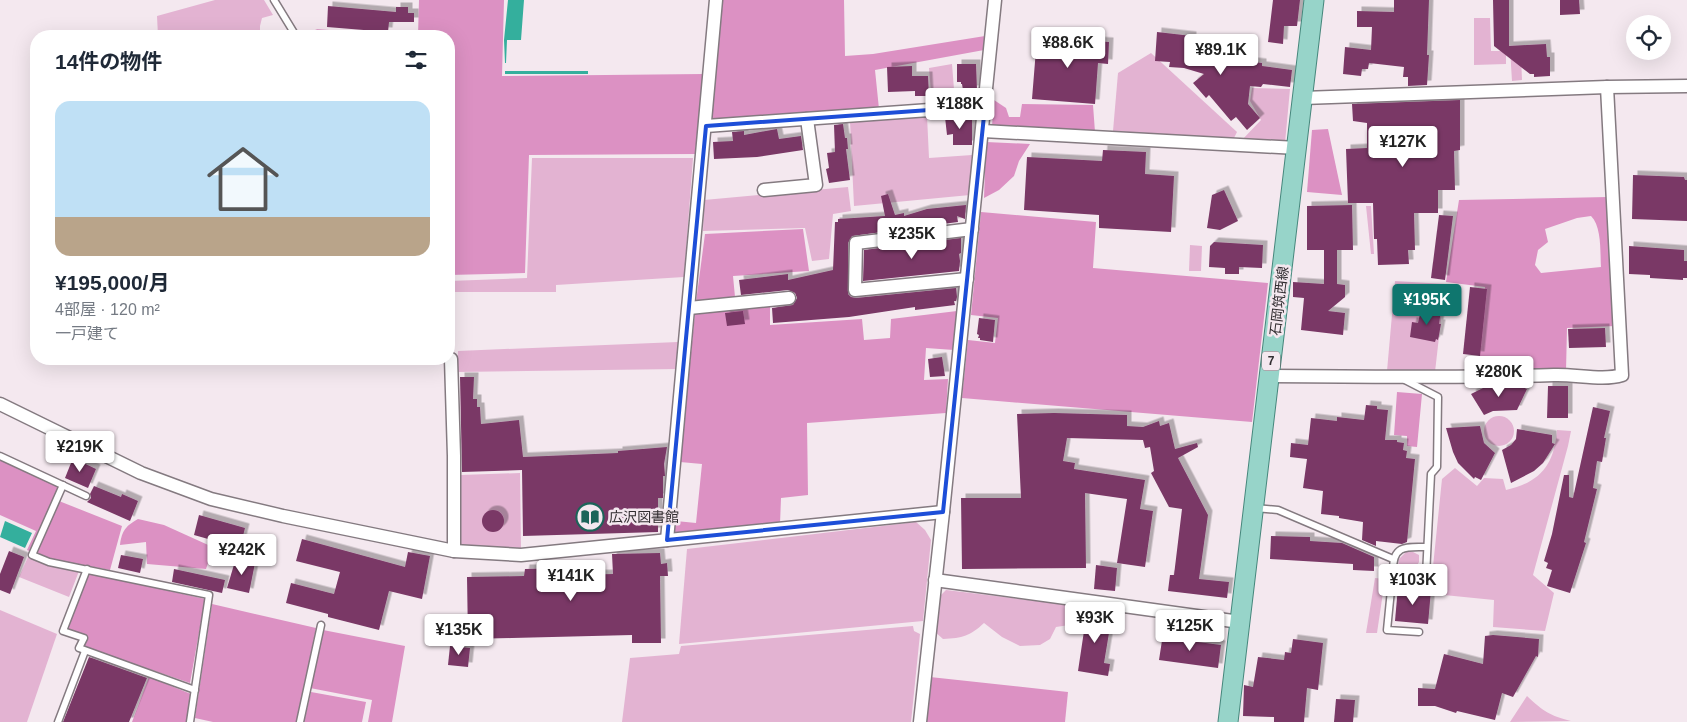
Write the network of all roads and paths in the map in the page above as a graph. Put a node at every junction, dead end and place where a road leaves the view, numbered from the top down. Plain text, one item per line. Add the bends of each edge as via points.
1 (274, 0) edge
2 (716, 0) edge
3 (996, 0) edge
4 (1314, 0) edge
5 (292, 30) edge
6 (1607, 86) junction
7 (1687, 86) edge
8 (1303, 98) junction
9 (985, 106) junction
10 (807, 119) junction
11 (706, 126) junction
12 (982, 131) junction
13 (1297, 148) junction
14 (764, 190) dead end
15 (972, 229) junction
16 (967, 279) junction
17 (789, 298) dead end
18 (689, 308) junction
19 (451, 365) edge
20 (1270, 376) junction
21 (1400, 377) junction
22 (0, 404) edge
23 (0, 456) edge
24 (62, 485) junction
25 (86, 496) dead end
26 (1254, 508) junction
27 (943, 512) junction
28 (668, 540) junction
29 (1427, 547) junction
30 (454, 551) junction
31 (1393, 559) junction
32 (87, 569) junction
33 (1393, 570) junction
34 (936, 580) junction
35 (1240, 622) junction
36 (321, 625) dead end
37 (1419, 632) dead end
38 (85, 651) junction
39 (195, 690) junction
40 (58, 722) edge
41 (191, 722) edge
42 (300, 722) edge
43 (920, 722) edge
44 (1228, 722) edge

1 - 5 lane
2 - 11 street
3 - 9 street
4 - 8 main road, 石岡筑西線 / 7
6 - 7 street
6 - 8 street
6 - 21 street via 1622,375 1613,378 1571,374
8 - 13 main road, 石岡筑西線 / 7
9 - 10 street
9 - 12 street
10 - 11 street
10 - 14 street via 816,185
11 - 18 street
12 - 13 street
12 - 15 street
13 - 20 main road, 石岡筑西線 / 7
15 - 16 street
15 - 16 street via 856,244 855,290
16 - 27 street
17 - 18 street
18 - 28 street
19 - 30 street
20 - 21 street
20 - 26 main road, 石岡筑西線 / 7
21 - 29 lane via 1438,397 1437,467 1430,474
22 - 30 street via 141,473 211,499
23 - 24 lane
24 - 25 lane
24 - 32 lane via 32,555 49,562
26 - 31 lane via 1278,510
26 - 35 main road, 石岡筑西線 / 7
27 - 28 street
27 - 34 street
28 - 30 street via 521,555
29 - 31 lane via 1406,547
29 - 33 lane via 1426,576 1398,574
31 - 33 lane
32 - 38 lane via 64,631 84,638 79,648
32 - 39 lane via 209,595
33 - 37 lane via 1387,630
34 - 35 street
34 - 43 street
35 - 44 main road, 石岡筑西線 / 7
36 - 42 lane
38 - 39 lane
38 - 40 lane
39 - 41 lane

